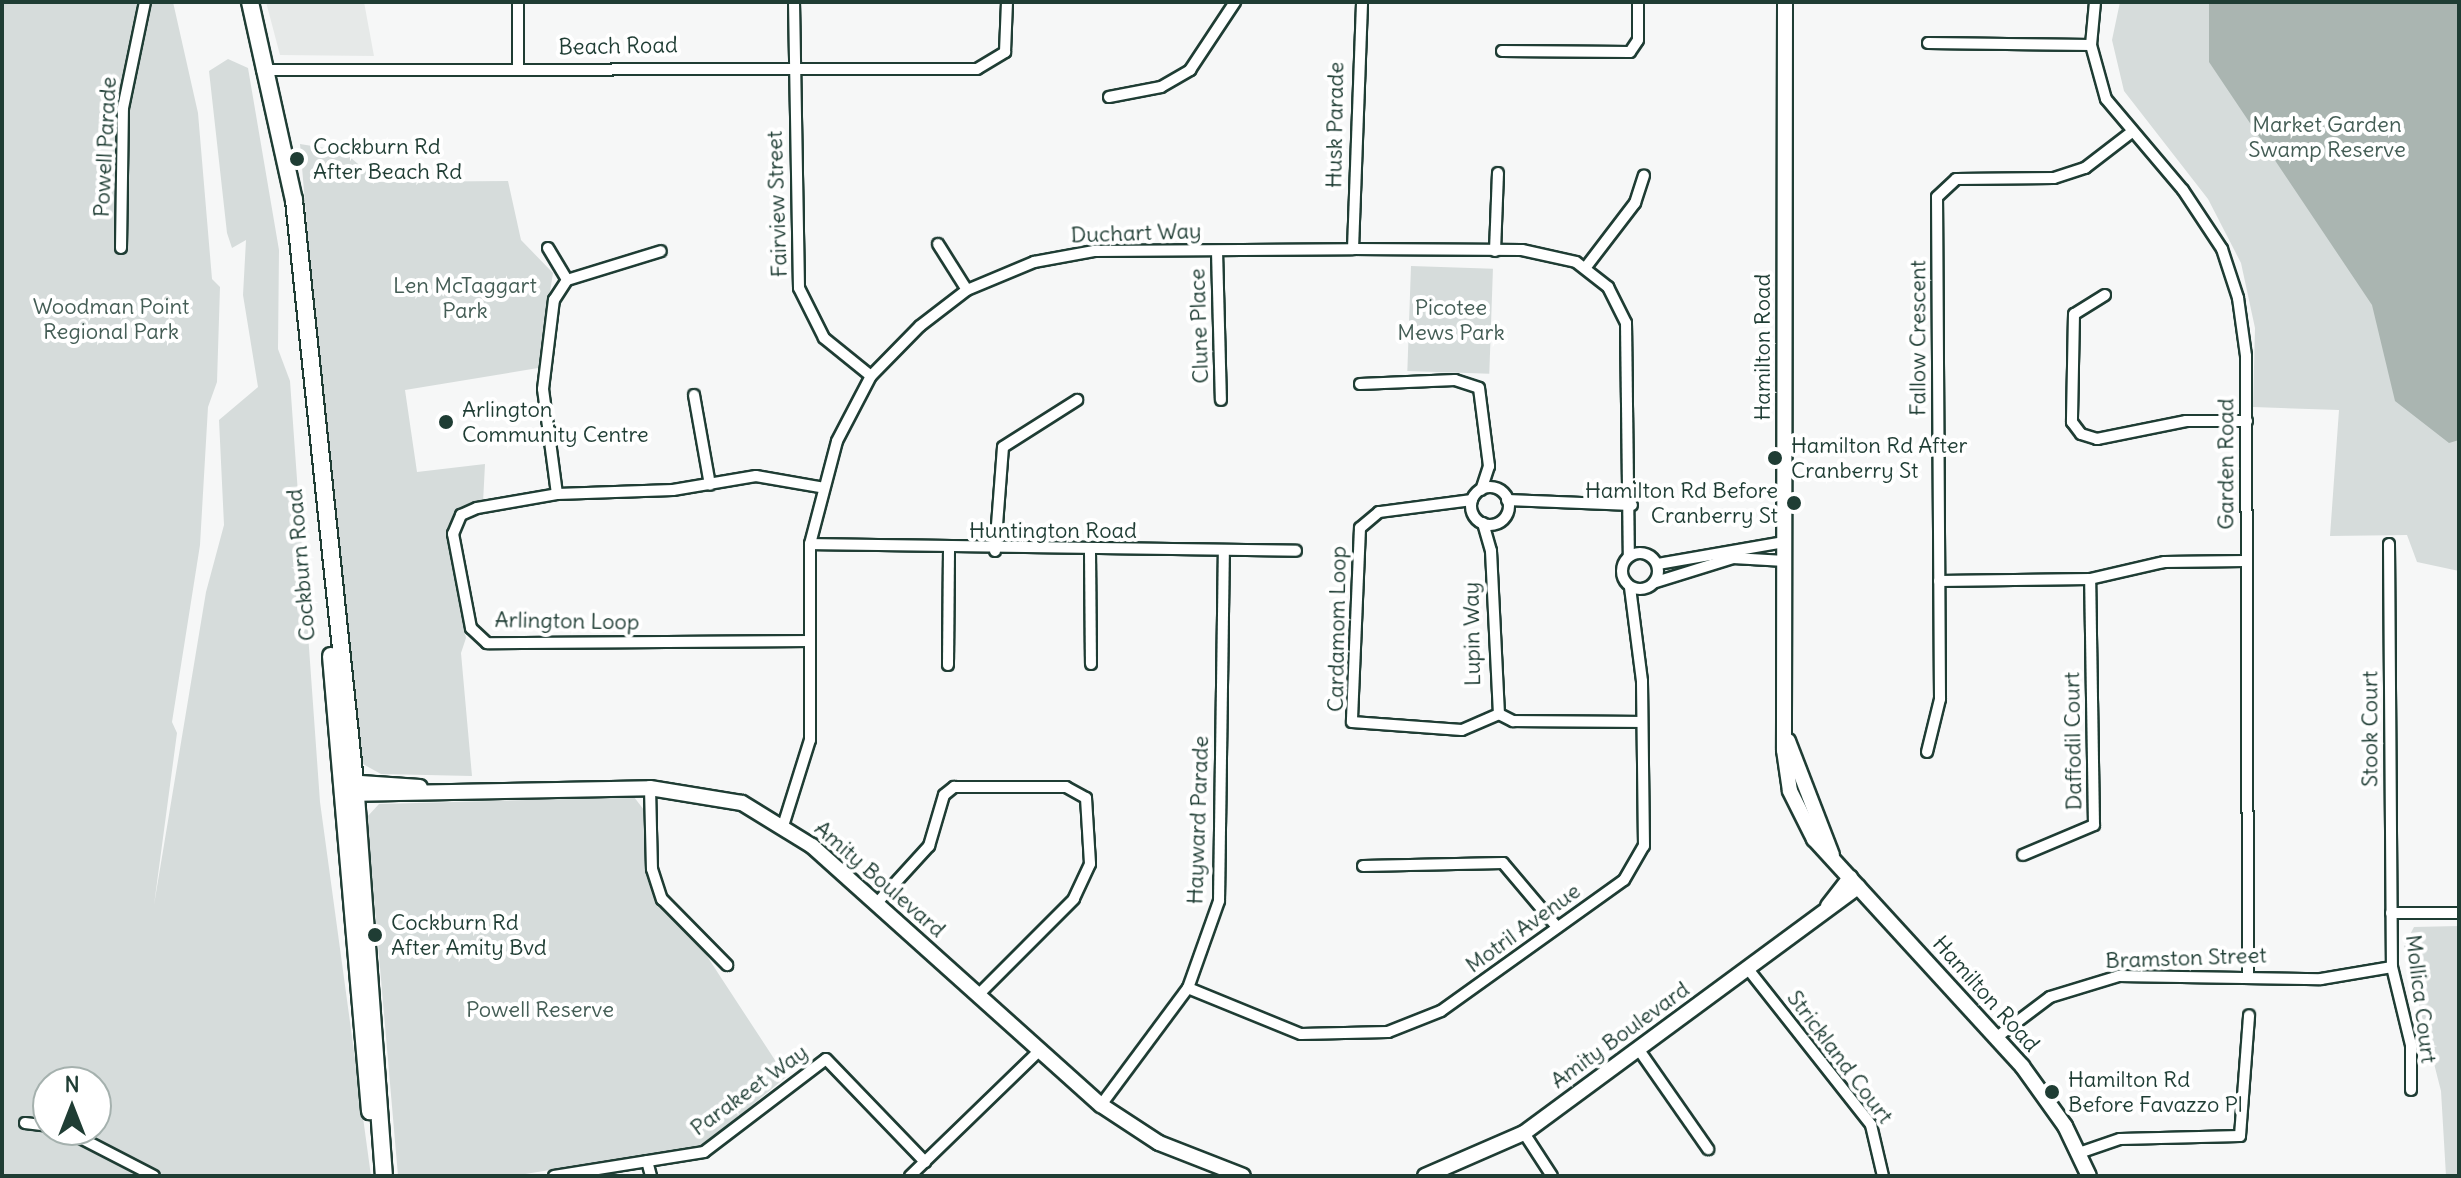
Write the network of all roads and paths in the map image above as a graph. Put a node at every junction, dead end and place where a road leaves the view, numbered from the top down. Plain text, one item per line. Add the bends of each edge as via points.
1 (145, 2) edge
2 (241, 2) edge
3 (250, 2) edge
4 (518, 2) edge
5 (794, 2) edge
6 (1007, 2) edge
7 (1235, 2) edge
8 (1362, 2) edge
9 (1638, 2) edge
10 (1785, 2) edge
11 (2095, 2) edge
12 (1928, 43) dead end
13 (2091, 45) junction
14 (1502, 51) dead end
15 (793, 64) junction
16 (518, 67) junction
17 (264, 70) junction
18 (1109, 97) dead end
19 (2132, 132) junction
20 (1498, 173) dead end
21 (1644, 175) dead end
22 (938, 244) dead end
23 (121, 248) dead end
24 (548, 248) dead end
25 (1353, 249) junction
26 (661, 251) dead end
27 (1217, 251) junction
28 (1495, 251) junction
29 (1586, 267) junction
30 (567, 280) junction
31 (967, 290) junction
32 (2105, 295) dead end
33 (871, 376) junction
34 (1360, 384) dead end
35 (694, 395) dead end
36 (1077, 400) dead end
37 (1221, 400) dead end
38 (2247, 421) junction
39 (1489, 466) junction
40 (710, 485) junction
41 (820, 487) junction
42 (1499, 489) junction
43 (1481, 490) junction
44 (557, 494) junction
45 (1472, 500) junction
46 (1507, 500) junction
47 (1632, 505) junction
48 (1525, 506) junction
49 (1443, 508) junction
50 (1473, 515) junction
51 (1503, 519) junction
52 (1483, 523) junction
53 (1633, 524) junction
54 (1784, 542) junction
55 (810, 544) junction
56 (2389, 544) dead end
57 (949, 551) junction
58 (995, 551) junction
59 (1224, 551) junction
60 (1296, 551) dead end
61 (1491, 551) junction
62 (1090, 552) junction
63 (1646, 554) junction
64 (1629, 556) junction
65 (1785, 561) junction
66 (2245, 561) junction
67 (1658, 564) junction
68 (2090, 579) junction
69 (1939, 581) junction
70 (1652, 585) junction
71 (1630, 587) junction
72 (1638, 614) junction
73 (810, 641) junction
74 (1091, 664) dead end
75 (948, 665) dead end
76 (1499, 714) junction
77 (1642, 722) junction
78 (1927, 752) dead end
79 (348, 788) junction
80 (650, 788) junction
81 (783, 826) junction
82 (2023, 855) dead end
83 (1363, 866) dead end
84 (1854, 883) junction
85 (876, 904) junction
86 (2391, 913) junction
87 (2459, 913) edge
88 (1557, 927) junction
89 (727, 965) dead end
90 (2392, 967) junction
91 (1748, 969) junction
92 (2248, 973) junction
93 (1188, 988) junction
94 (978, 995) junction
95 (2249, 1015) dead end
96 (1997, 1037) junction
97 (1639, 1050) junction
98 (1039, 1051) junction
99 (2411, 1090) dead end
100 (1101, 1105) junction
101 (25, 1123) dead end
102 (32, 1124) edge
103 (1524, 1133) junction
104 (96, 1146) edge
105 (1708, 1149) dead end
106 (2079, 1153) junction
107 (647, 1161) junction
108 (925, 1162) junction
109 (154, 1176) edge
110 (384, 1176) edge
111 (554, 1176) edge
112 (651, 1176) edge
113 (910, 1176) edge
114 (1243, 1176) edge
115 (1425, 1176) edge
116 (1552, 1176) edge
117 (1883, 1176) edge
118 (2089, 1176) edge

1 - 23 street, Powell Parade via 123,108
2 - 17 main road, Cockburn Road
3 - 17 main road, Cockburn Road
4 - 16 street
5 - 15 street, Fairview Street
6 - 15 street, Beach Road via 1005,52 977,69
7 - 18 street via 1190,70 1161,87
8 - 25 street, Husk Parade
9 - 14 street via 1638,40 1630,52
10 - 54 street, Hamilton Road
11 - 13 street, Garden Road
12 - 13 street
13 - 19 street, Garden Road via 2106,99
15 - 16 street, Beach Road
15 - 33 street, Fairview Street via 799,288 824,338
16 - 17 street, Beach Road
17 - 79 main road, Cockburn Road via 294,252
19 - 38 street, Garden Road via 2222,249 2238,298
19 - 69 street, Fallow Crescent via 2085,168 2054,178 1956,179 1937,197
20 - 28 street
21 - 29 street via 1635,203
22 - 31 street
24 - 30 street
25 - 27 street, Duchart Way
25 - 28 street, Duchart Way
26 - 30 street
27 - 31 street, Duchart Way via 1064,254
27 - 37 street, Clune Place
28 - 29 street, Duchart Way via 1552,254
29 - 47 street, Duchart Way via 1608,287 1626,323
30 - 44 street via 554,300 543,389
31 - 33 street, Duchart Way
32 - 38 street via 2074,314 2072,422 2081,434 2097,439 2186,421
33 - 41 street, Duchart Way
34 - 39 street via 1473,383 1483,401
35 - 40 street
36 - 58 street via 1003,447
38 - 66 street, Garden Road
39 - 42 street
39 - 43 street
40 - 41 street, Arlington Loop via 779,476
40 - 44 street, Arlington Loop
41 - 55 street, Duchart Way
42 - 43 street
42 - 46 street
43 - 45 street
44 - 73 street, Arlington Loop via 461,515 453,534 471,628 487,643
45 - 49 street, Cardamom Loop
45 - 50 street
46 - 48 street
46 - 51 street
47 - 48 street
47 - 53 street, Duchart Way
48 - 51 street
49 - 50 street, Cardamom Loop
49 - 76 street, Cardamom Loop via 1379,512 1360,528 1352,722 1462,730
50 - 52 street
51 - 52 street
51 - 61 street, Lupin Way
52 - 61 street, Lupin Way
53 - 63 street, Duchart Way
53 - 64 street, Duchart Way
54 - 65 street, Hamilton Road
54 - 67 street
55 - 57 street, Huntington Road
55 - 73 street, Duchart Way
56 - 86 street, Stook Court
57 - 58 street, Huntington Road
57 - 75 street
58 - 62 street, Huntington Road
59 - 60 street, Huntington Road
59 - 62 street, Huntington Road
59 - 93 street, Hayward Parade via 1219,901
61 - 76 street, Lupin Way
62 - 74 street
63 - 64 street
63 - 67 street
64 - 71 street via 1622,572
65 - 70 street via 1733,558
65 - 84 street, Hamilton Road via 1787,739 1802,807
66 - 68 street via 2164,562
66 - 92 street, Garden Road
67 - 70 street
68 - 69 street
68 - 82 street, Daffodil Court via 2094,825
69 - 78 street, Fallow Crescent via 1940,699
70 - 71 street
70 - 72 street, Motril Avenue
71 - 72 street, Motril Avenue
72 - 77 street, Motril Avenue
73 - 81 street, Duchart Way via 810,740
76 - 77 street, Lupin Way via 1513,721
77 - 88 street, Motril Avenue via 1642,856 1624,880
79 - 80 street, Amity Boulevard
79 - 110 main road, Cockburn Road
80 - 81 street, Amity Boulevard via 742,803
80 - 89 street via 652,869 662,899
81 - 85 street, Amity Boulevard
83 - 88 street via 1503,863
84 - 91 street, Amity Boulevard
84 - 96 street, Hamilton Road
85 - 94 street, Amity Boulevard
85 - 94 street via 929,846 944,795 954,787 1066,787 1086,798 1090,864 1074,899
86 - 87 street
86 - 90 street, Mollica Court
88 - 93 street, Motril Avenue via 1441,1011 1388,1032 1301,1034
90 - 92 street, Bramston Street via 2321,979
90 - 99 street, Mollica Court via 2411,1045
91 - 97 street, Amity Boulevard
91 - 117 street, Strickland Court via 1871,1125
92 - 96 street, Bramston Street via 2094,981 2050,997
93 - 100 street, Hayward Parade
94 - 98 street, Amity Boulevard
95 - 106 street via 2240,1136 2120,1139
96 - 106 street, Hamilton Road
97 - 103 street, Amity Boulevard
97 - 105 street
98 - 100 street, Amity Boulevard
98 - 108 street
100 - 114 street, Amity Boulevard via 1159,1143
101 - 102 street
103 - 115 street, Amity Boulevard
103 - 116 street
104 - 109 street
106 - 118 street, Hamilton Road
107 - 108 street, Parakeet Way via 704,1152 826,1059
107 - 111 street, Parakeet Way
107 - 112 street
108 - 113 street

